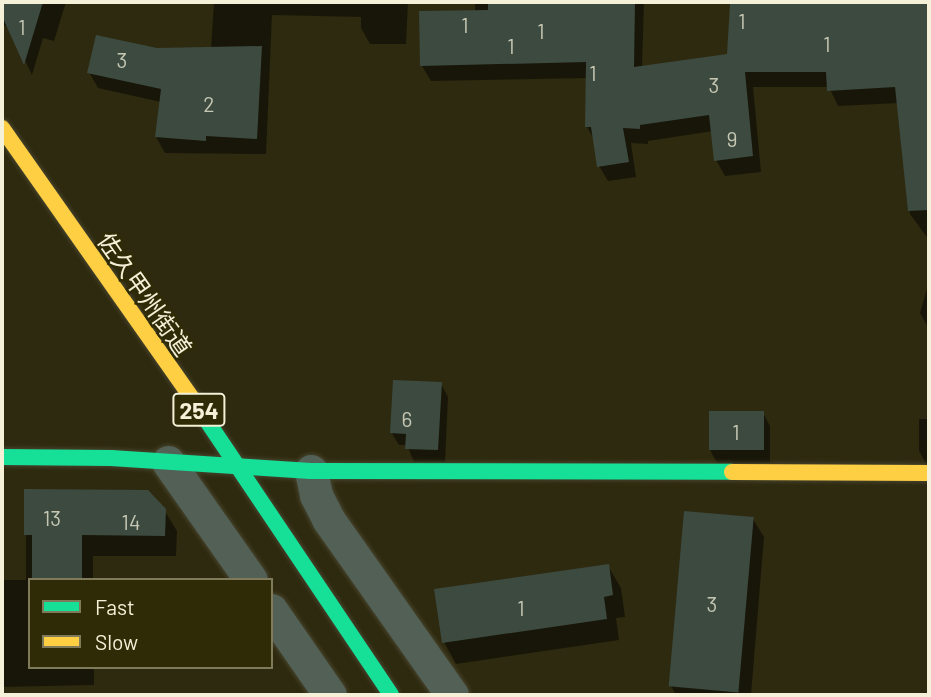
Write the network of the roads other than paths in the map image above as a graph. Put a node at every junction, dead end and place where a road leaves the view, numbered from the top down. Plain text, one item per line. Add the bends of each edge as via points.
1 (2, 128) edge
2 (2, 457) edge
3 (168, 462) junction
4 (240, 468) junction
5 (311, 471) junction
6 (929, 473) edge
7 (250, 578) edge
8 (273, 613) edge
9 (330, 695) edge
10 (391, 695) edge
11 (452, 695) edge

1 - 4 main road, 佐久甲州街道 / 254
2 - 3 main road
3 - 4 main road
3 - 7 street
4 - 5 main road
4 - 10 main road, 佐久甲州街道 / 254
5 - 6 main road
5 - 11 street via 328,519
8 - 9 street

